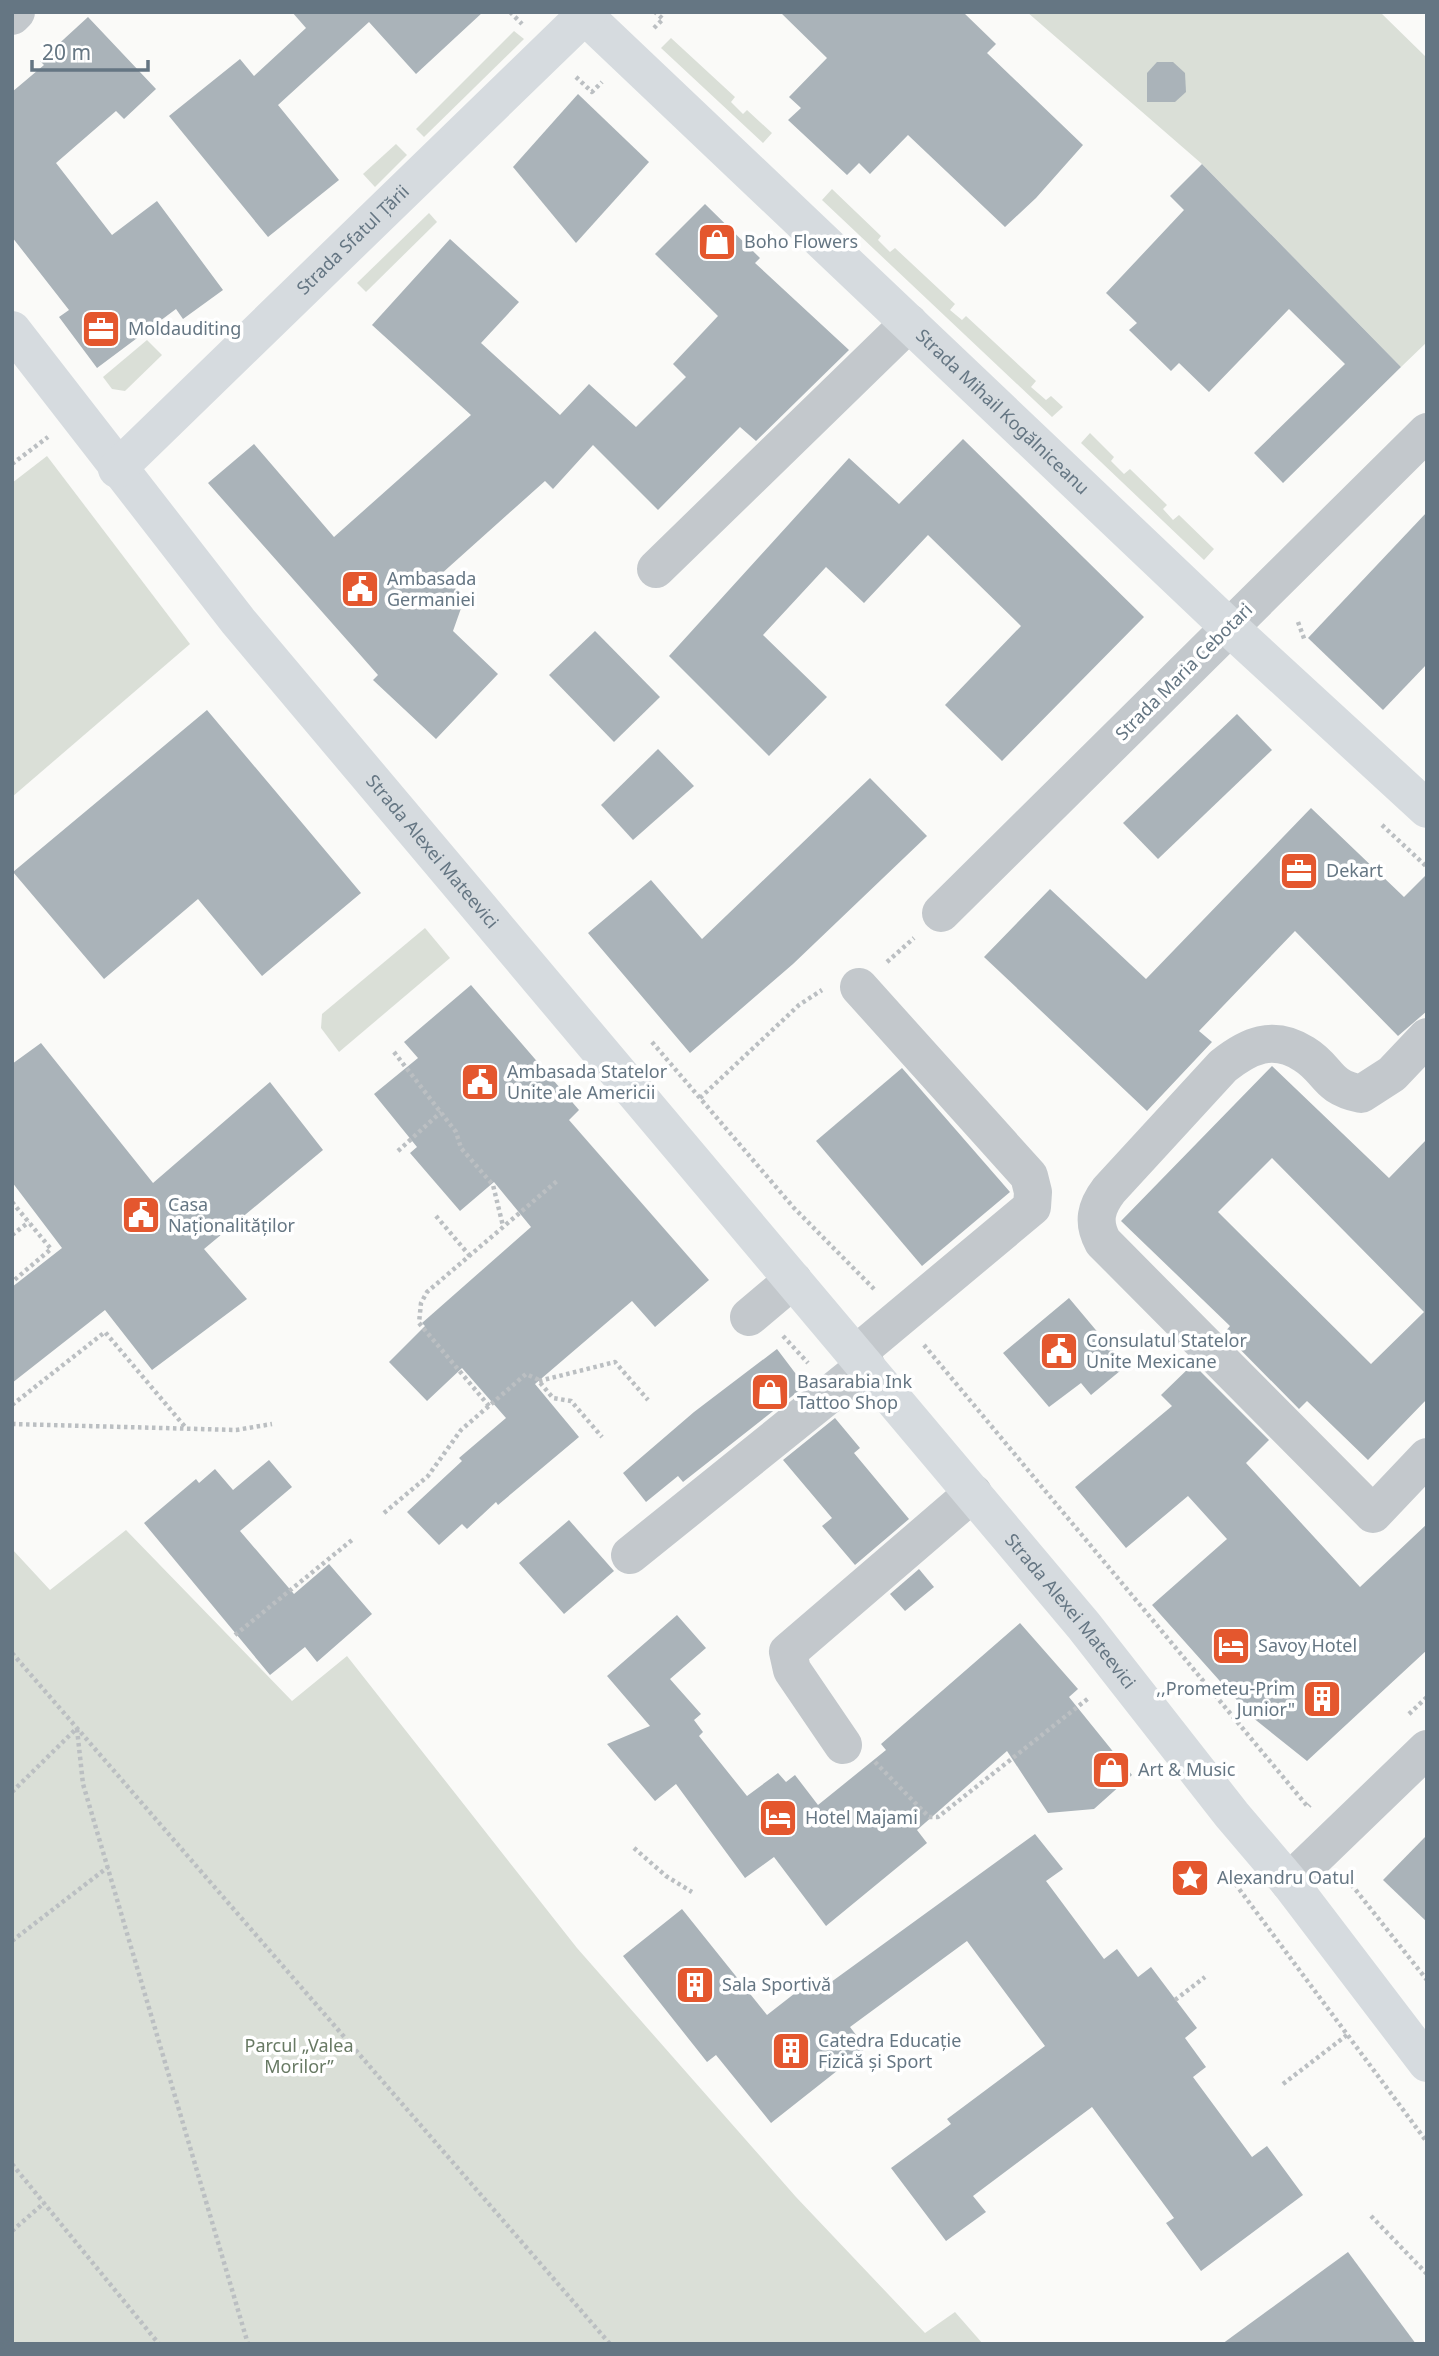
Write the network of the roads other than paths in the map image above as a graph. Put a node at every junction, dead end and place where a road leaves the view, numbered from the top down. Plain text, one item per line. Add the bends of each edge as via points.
1 (585, 13) edge
2 (909, 323) junction
3 (12, 330) edge
4 (1427, 432) edge
5 (117, 469) junction
6 (656, 569) dead end
7 (1230, 628) junction
8 (1427, 809) edge
9 (942, 913) road end
10 (859, 987) road end
11 (1427, 1037) edge
12 (793, 1280) junction
13 (748, 1317) dead end
14 (861, 1359) junction
15 (1427, 1457) edge
16 (973, 1493) junction
17 (630, 1555) dead end
18 (843, 1745) road end
19 (1427, 1749) edge
20 (1289, 1882) junction
21 (1427, 2063) edge

1 - 2 main road, Strada Mihail Kogălniceanu
1 - 5 main road, Strada Sfatul Țării
2 - 6 street
2 - 7 main road, Strada Mihail Kogălniceanu
3 - 5 main road, Strada Alexei Mateevici
4 - 7 street, Strada Maria Cebotari
5 - 12 main road, Strada Alexei Mateevici via 238,621
7 - 8 main road, Strada Mihail Kogălniceanu
7 - 9 street, Strada Maria Cebotari
10 - 14 street via 1029,1176 1033,1192 1032,1206 901,1317
11 - 15 street via 1392,1074 1362,1094 1342,1090 1296,1051 1261,1043 1243,1051 1223,1066 1109,1190 1097,1213 1103,1242 1373,1514
12 - 13 street
12 - 14 main road, Strada Alexei Mateevici
14 - 16 main road, Strada Alexei Mateevici
14 - 17 street
16 - 18 street via 788,1652 792,1670
16 - 20 main road, Strada Alexei Mateevici
19 - 20 street
20 - 21 main road, Strada Alexei Mateevici

